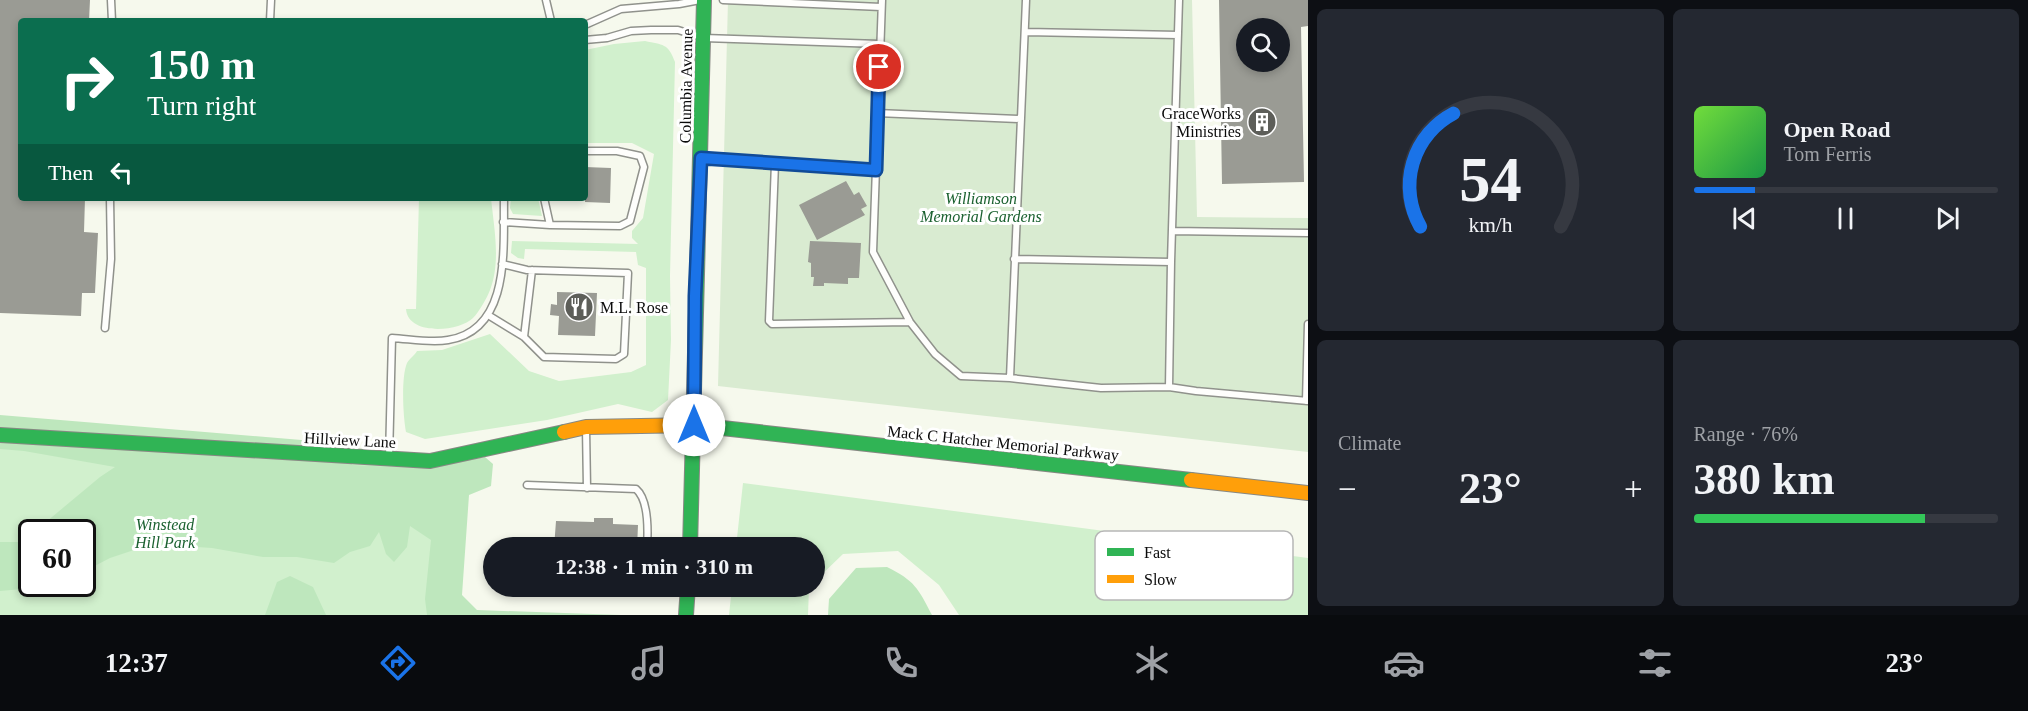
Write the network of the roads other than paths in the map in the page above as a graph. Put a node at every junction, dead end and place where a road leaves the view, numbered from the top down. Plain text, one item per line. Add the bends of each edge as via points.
1 (111, 0) edge
2 (271, 0) edge
3 (546, 0) edge
4 (702, 0) edge
5 (723, 0) edge
6 (1026, 0) edge
7 (1179, 0) edge
8 (881, 4) edge
9 (112, 18) edge
10 (270, 18) edge
11 (550, 18) edge
12 (588, 24) edge
13 (1026, 32) junction
14 (1178, 34) junction
15 (704, 38) junction
16 (588, 40) edge
17 (879, 44) junction
18 (877, 112) junction
19 (1020, 119) junction
20 (588, 152) edge
21 (701, 158) junction
22 (775, 163) junction
23 (876, 170) junction
24 (110, 201) edge
25 (504, 201) edge
26 (545, 201) edge
27 (503, 222) junction
28 (550, 225) junction
29 (1172, 231) junction
30 (1308, 233) edge
31 (1014, 260) junction
32 (1171, 262) junction
33 (502, 264) junction
34 (532, 270) junction
35 (488, 315) junction
36 (909, 322) junction
37 (1308, 324) edge
38 (105, 328) dead end
39 (524, 337) junction
40 (1010, 378) junction
41 (1169, 387) junction
42 (1307, 401) edge
43 (694, 425) junction
44 (586, 427) junction
45 (0, 435) edge
46 (388, 458) junction
47 (527, 485) dead end
48 (587, 488) junction
49 (1308, 493) edge
50 (648, 537) edge
51 (690, 537) edge
52 (687, 597) edge
53 (686, 615) edge

1 - 9 lane
2 - 10 lane
3 - 11 lane
4 - 12 lane via 621,9
4 - 15 main road, Columbia Avenue
5 - 8 lane
6 - 13 lane
7 - 14 lane
8 - 17 lane
13 - 14 lane
13 - 19 lane
14 - 29 lane
15 - 16 lane via 678,30 651,30
15 - 17 lane
15 - 21 main road, Columbia Avenue
17 - 18 lane
18 - 19 lane
18 - 23 lane
19 - 31 lane
20 - 28 lane via 617,151 640,156 644,167 630,222 620,226
21 - 22 lane
21 - 43 main road, Columbia Avenue
22 - 23 lane
22 - 36 lane via 769,321
23 - 36 lane via 873,252
24 - 38 lane via 111,259
25 - 27 lane
26 - 28 lane
27 - 28 lane
27 - 33 lane
29 - 30 lane
29 - 32 lane
31 - 32 lane
31 - 40 lane
32 - 41 lane
33 - 34 lane
33 - 35 lane via 500,286
34 - 39 lane
34 - 39 lane via 628,273 624,354 616,359 544,357
35 - 39 lane
35 - 46 lane via 470,335 447,341 392,338
36 - 40 lane via 935,354 961,376
37 - 42 lane
40 - 41 lane via 1101,388
41 - 42 lane
43 - 44 main road, Hillview Lane
43 - 49 main road, Mack C Hatcher Memorial Parkway
43 - 51 main road, Columbia Avenue
44 - 46 main road, Hillview Lane via 432,461
44 - 48 lane
45 - 46 main road, Hillview Lane
47 - 48 lane
48 - 50 lane via 636,489 642,494
52 - 53 main road

